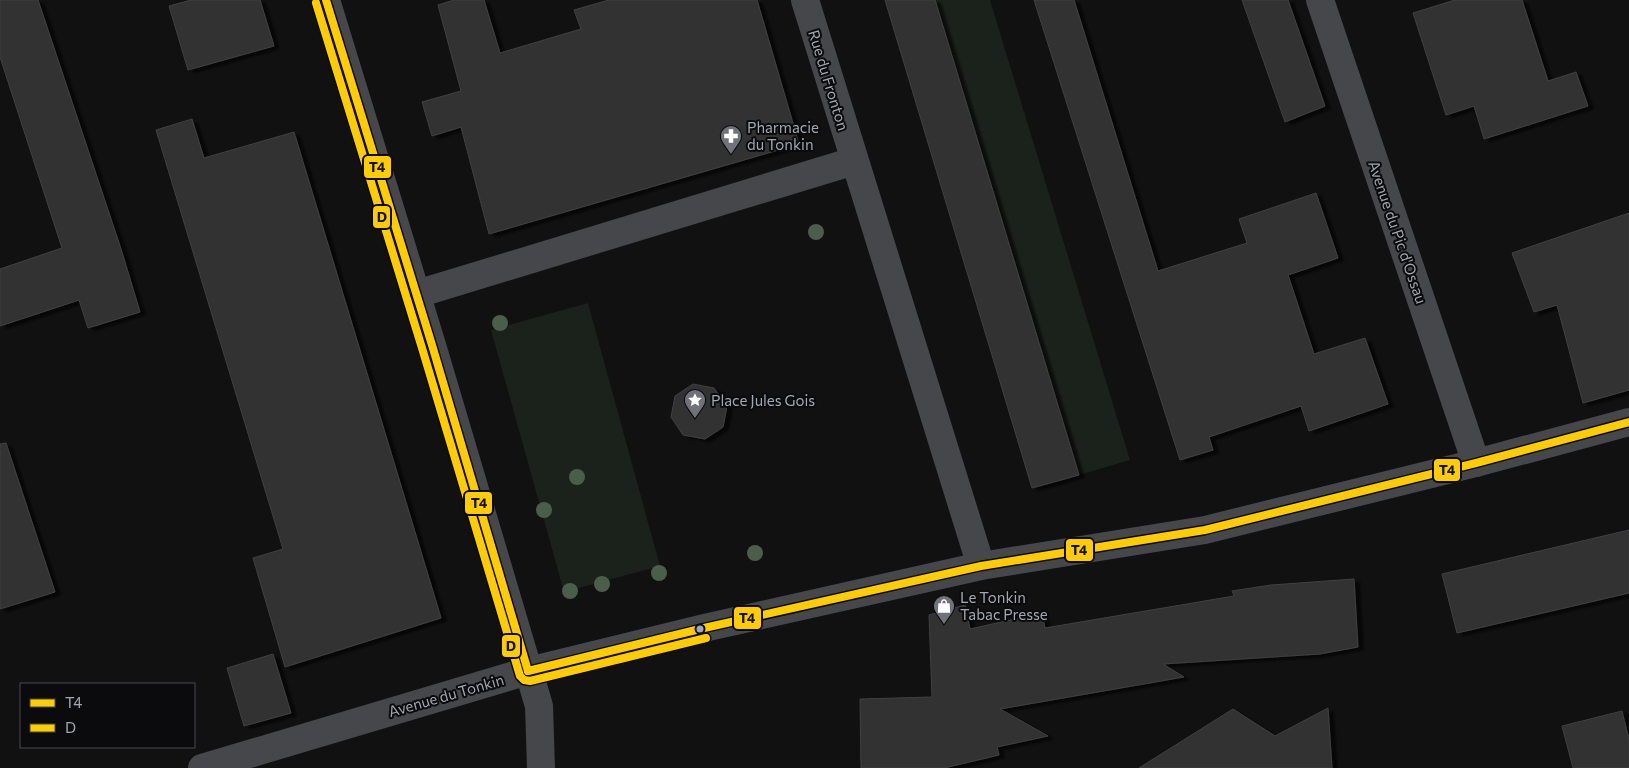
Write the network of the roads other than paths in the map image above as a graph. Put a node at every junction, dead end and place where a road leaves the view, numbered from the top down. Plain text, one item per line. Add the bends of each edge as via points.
1 (326, 0) edge
2 (804, 0) edge
3 (1320, 0) edge
4 (854, 160) junction
5 (417, 294) junction
6 (1629, 422) edge
7 (1476, 463) junction
8 (981, 566) junction
9 (528, 671) junction
10 (202, 768) edge
11 (541, 768) edge

1 - 5 street
2 - 4 street, Rue du Fronton
3 - 7 street, Avenue du Pic d'Ossau
4 - 5 street
4 - 8 street
5 - 9 street
6 - 7 street, Avenue du Tonkin
7 - 8 street, Avenue du Tonkin via 1205,530
8 - 9 street, Avenue du Tonkin
9 - 10 street, Avenue du Tonkin
9 - 11 street via 539,706

